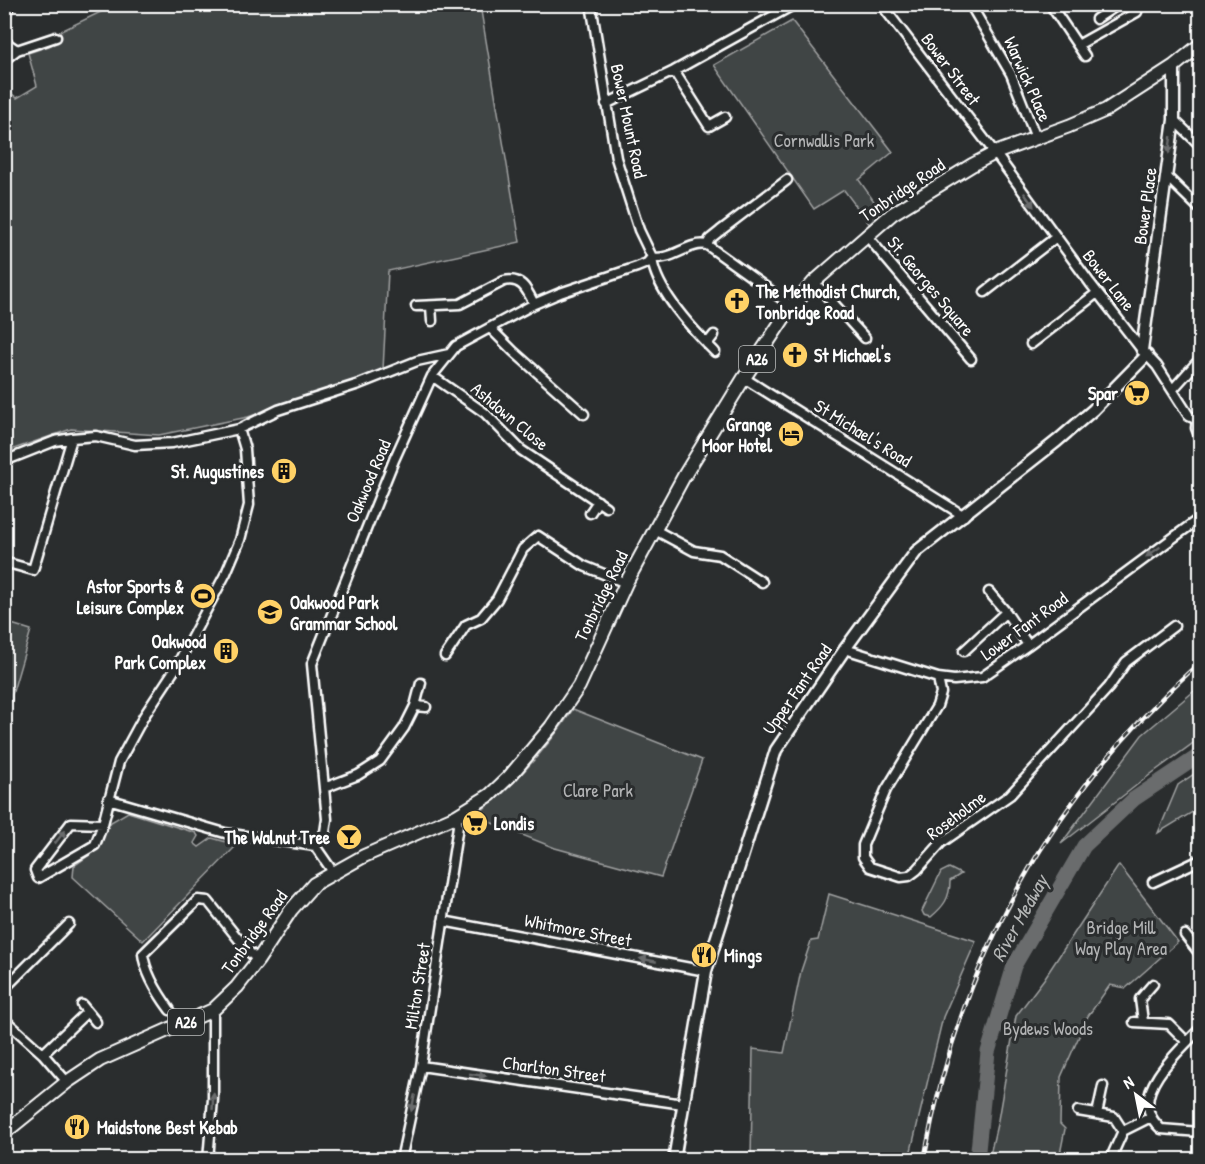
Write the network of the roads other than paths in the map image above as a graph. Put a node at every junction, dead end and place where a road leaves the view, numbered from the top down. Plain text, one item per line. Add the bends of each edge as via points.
1 (9, 4) edge
2 (591, 4) edge
3 (795, 4) edge
4 (881, 4) edge
5 (970, 4) edge
6 (1050, 4) edge
7 (1119, 4) edge
8 (1137, 12) dead end
9 (4, 15) edge
10 (1096, 19) dead end
11 (56, 37) dead end
12 (4, 41) edge
13 (1078, 45) junction
14 (1200, 45) edge
15 (17, 50) junction
16 (1085, 56) dead end
17 (4, 60) edge
18 (1174, 66) junction
19 (674, 70) junction
20 (606, 104) junction
21 (725, 117) dead end
22 (1174, 120) junction
23 (1036, 138) junction
24 (1200, 145) edge
25 (995, 153) junction
26 (1166, 176) junction
27 (788, 180) dead end
28 (1200, 209) edge
29 (866, 235) junction
30 (1055, 238) junction
31 (707, 245) junction
32 (652, 257) junction
33 (814, 282) junction
34 (985, 292) dead end
35 (1098, 293) junction
36 (534, 304) junction
37 (416, 306) dead end
38 (431, 306) junction
39 (792, 306) junction
40 (432, 321) dead end
41 (490, 328) junction
42 (714, 335) dead end
43 (865, 338) dead end
44 (707, 344) junction
45 (1031, 344) dead end
46 (715, 352) dead end
47 (1145, 353) junction
48 (449, 354) junction
49 (972, 359) dead end
50 (1200, 359) edge
51 (432, 376) junction
52 (744, 378) junction
53 (1173, 389) junction
54 (584, 414) dead end
55 (1199, 421) edge
56 (239, 429) junction
57 (72, 438) junction
58 (1200, 438) edge
59 (4, 459) edge
60 (597, 501) junction
61 (606, 507) dead end
62 (590, 513) dead end
63 (964, 516) junction
64 (1200, 519) edge
65 (655, 530) junction
66 (4, 562) edge
67 (762, 582) dead end
68 (626, 583) junction
69 (989, 591) dead end
70 (1006, 612) junction
71 (1174, 626) dead end
72 (1028, 645) junction
73 (845, 649) junction
74 (964, 651) dead end
75 (445, 656) dead end
76 (938, 678) junction
77 (421, 683) dead end
78 (415, 706) junction
79 (426, 707) dead end
80 (324, 788) junction
81 (108, 799) junction
82 (456, 816) junction
83 (103, 824) junction
84 (315, 846) junction
85 (1200, 860) edge
86 (333, 872) junction
87 (1153, 882) dead end
88 (443, 921) junction
89 (69, 924) dead end
90 (1185, 935) dead end
91 (1200, 954) edge
92 (258, 960) junction
93 (706, 970) junction
94 (1153, 984) dead end
95 (4, 989) edge
96 (170, 1010) dead end
97 (213, 1010) junction
98 (4, 1020) edge
99 (96, 1022) dead end
100 (1200, 1029) edge
101 (1187, 1042) junction
102 (43, 1054) junction
103 (421, 1066) junction
104 (67, 1082) junction
105 (1103, 1086) dead end
106 (683, 1104) junction
107 (1078, 1112) dead end
108 (1097, 1114) junction
109 (1151, 1117) junction
110 (1123, 1131) junction
111 (1200, 1132) edge
112 (4, 1133) edge
113 (208, 1160) edge
114 (401, 1160) edge
115 (674, 1160) edge
116 (1110, 1160) edge

1 - 9 street
2 - 20 street, Bower Mount Road
3 - 19 street
4 - 25 street, Bower Street
5 - 23 street, Warwick Place via 1011,74
6 - 13 street
7 - 10 street
8 - 13 street
11 - 15 street
12 - 15 street
13 - 16 street
14 - 18 main road, Tonbridge Road / A26
15 - 17 street
18 - 22 street, Bower Place
18 - 23 main road, Tonbridge Road / A26 via 1106,110
19 - 20 street
19 - 21 street via 709,126
20 - 32 street, Bower Mount Road via 616,158
22 - 24 street
22 -> 26 street, Bower Place
23 - 25 main road, Tonbridge Road / A26
25 - 29 main road, Tonbridge Road / A26 via 892,214
25 -> 30 street, Bower Lane
26 - 28 street
26 - 47 street, Bower Place
27 - 31 street
29 - 33 main road, Tonbridge Road / A26
29 - 49 street, St. Georges Square
30 - 34 street
30 - 35 street, Bower Lane
31 - 32 street via 659,259
31 - 39 street
32 - 36 street, Oakwood Road via 637,267
32 - 44 street, Bower Mount Road via 674,305
33 - 39 main road, Tonbridge Road / A26
33 - 43 street
35 - 45 street
35 - 47 street, Bower Lane
36 - 38 street via 525,287 512,280 460,304
36 - 41 street, Oakwood Road
37 - 38 street
38 - 40 street
39 - 52 main road, Tonbridge Road / A26
41 - 48 street, Oakwood Road via 456,346
41 - 54 street
42 - 44 street
44 - 46 street, Bower Mount Road
47 - 53 street, Bower Lane
47 - 63 street, Upper Fant Road via 1093,410
48 - 51 street, Oakwood Road
48 - 56 street via 417,361 278,410
50 - 53 street
51 - 60 street, Ashdown Close via 485,413 521,450
51 - 80 street, Oakwood Road via 312,664
52 - 63 street, St Michael's Road
52 - 65 main road, Tonbridge Road / A26
53 - 55 street, Bower Lane via 1189,416
55 - 58 street via 1196,428
56 - 57 street via 172,443 135,445 96,436
56 - 81 street via 245,449 249,505 240,540 176,669 119,762
57 - 59 street
57 - 66 street via 33,570
60 - 61 street, Ashdown Close
60 - 62 street
63 - 73 street, Upper Fant Road via 916,552
64 -> 72 street, Lower Fant Road
65 - 67 street via 694,551 720,555
65 - 68 main road, Tonbridge Road / A26
68 - 75 street via 584,566 538,536 523,549 497,599 481,618 466,625
68 - 82 main road, Tonbridge Road / A26 via 579,686 551,728 503,783
69 - 70 street
70 - 72 street
70 - 74 street
71 - 76 street, Roseholme via 1126,663 1109,687 1010,795 941,843 917,870 901,877 870,867 862,857 863,845 886,790 937,706 941,693
72 - 76 street, Lower Fant Road via 982,677
73 - 76 street, Lower Fant Road
73 - 93 street, Upper Fant Road via 776,750
77 - 78 street
78 - 79 street
78 - 80 street via 380,761 358,775
80 - 84 street, Oakwood Road via 325,832
81 - 83 street
81 - 84 street via 225,833
82 - 86 main road, Tonbridge Road / A26
82 - 88 street, Milton Street via 458,826
83 -> 83 street via 94,845 38,878 35,870 71,823
84 - 86 street
85 - 87 street
86 - 92 main road, Tonbridge Road / A26 via 314,884 291,910
93 -> 88 street, Whitmore Street
88 - 103 street, Milton Street
89 - 95 street
90 - 91 street
92 - 96 street via 208,901 198,900 142,954 144,965
92 - 97 main road, Tonbridge Road / A26
93 - 106 street, Upper Fant Road
94 - 101 street via 1140,999 1139,1021 1169,1024
97 - 104 main road, Tonbridge Road / A26 via 100,1060
113 -> 97 street
98 - 102 street
99 - 102 street via 85,1008
100 - 101 street
101 - 109 street via 1155,1079 1148,1101
102 - 104 street
103 -> 106 street, Charlton Street
103 -> 114 street, Milton Street
104 - 112 main road, Tonbridge Road / A26
105 - 108 street
106 - 115 street, Upper Fant Road
107 - 108 street
108 - 110 street via 1114,1117
109 - 110 street
109 - 111 street via 1161,1129
110 - 116 street

